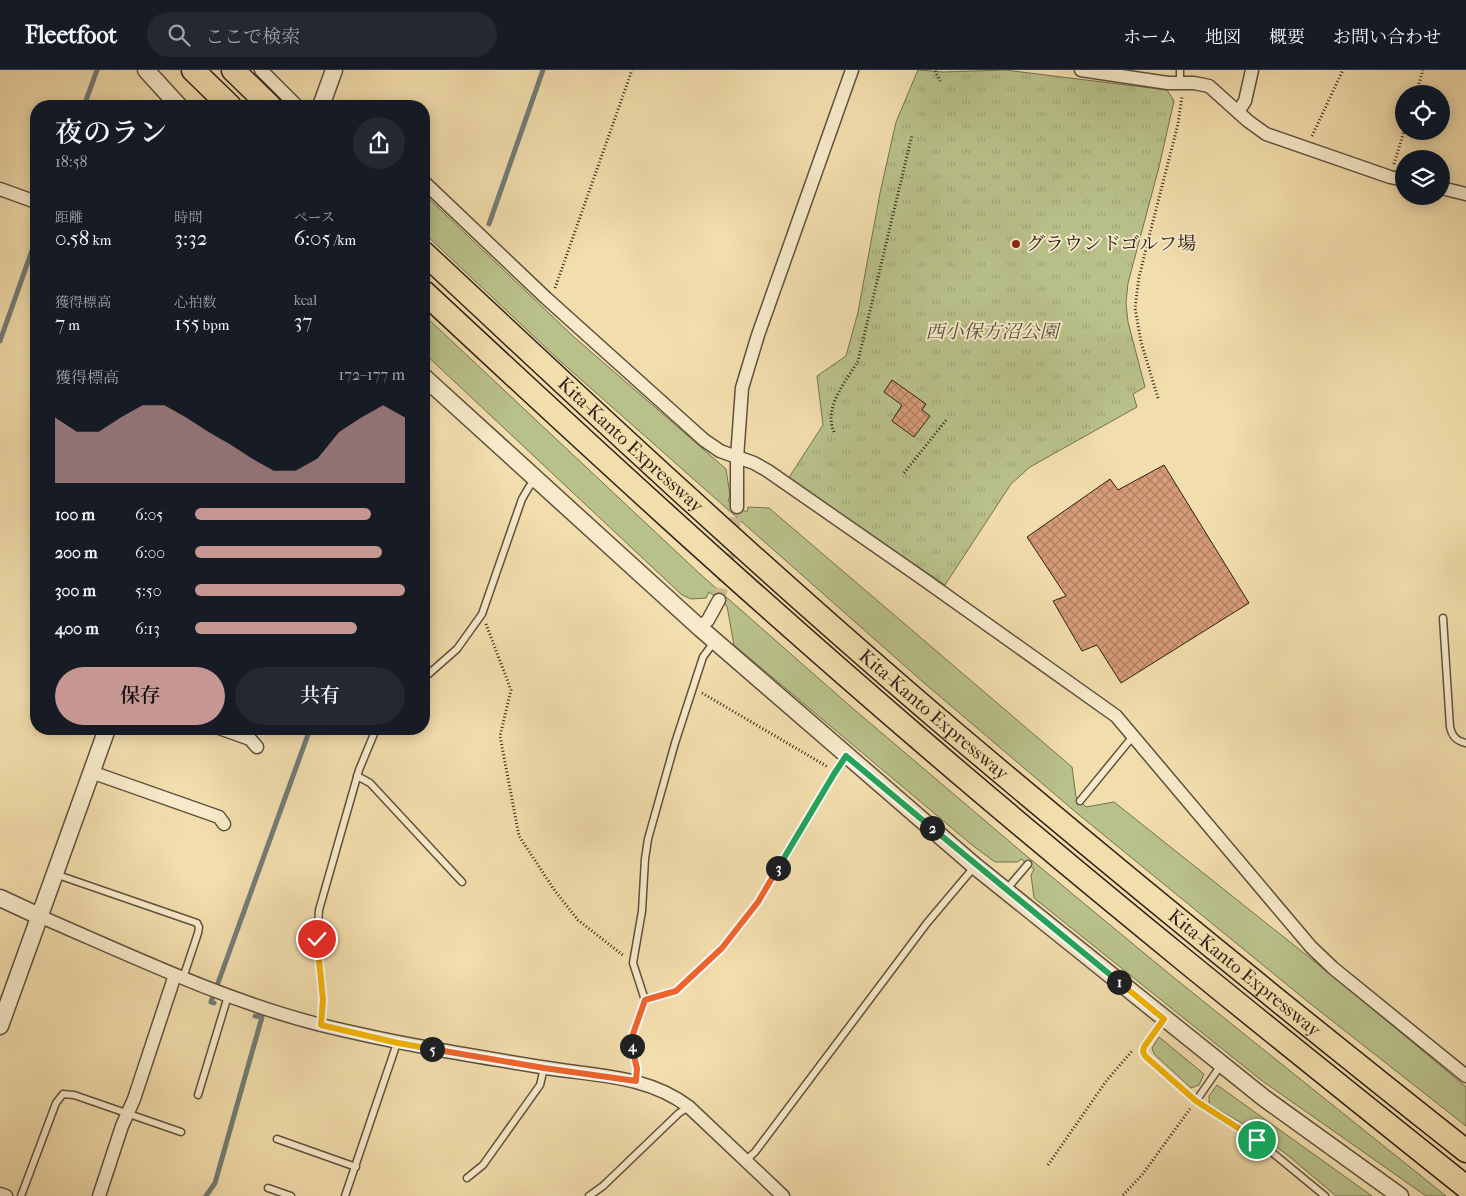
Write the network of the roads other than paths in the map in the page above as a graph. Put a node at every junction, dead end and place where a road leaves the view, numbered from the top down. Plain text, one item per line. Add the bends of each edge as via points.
1 (146, 70) edge
2 (193, 70) edge
3 (233, 70) edge
4 (262, 70) edge
5 (334, 70) edge
6 (852, 70) edge
7 (1081, 70) edge
8 (1180, 70) edge
9 (1252, 70) edge
10 (1180, 83) junction
11 (173, 100) edge
12 (224, 100) edge
13 (264, 100) edge
14 (291, 100) edge
15 (323, 100) edge
16 (1238, 112) junction
17 (1395, 178) edge
18 (430, 188) edge
19 (0, 189) edge
20 (1450, 190) edge
21 (1466, 194) edge
22 (30, 200) edge
23 (430, 259) edge
24 (430, 298) edge
25 (430, 382) edge
26 (737, 458) junction
27 (536, 479) junction
28 (736, 506) tunnel mouth
29 (719, 600) tunnel mouth
30 (1444, 618) dead end
31 (700, 628) junction
32 (715, 641) junction
33 (430, 673) edge
34 (105, 735) edge
35 (239, 735) edge
36 (374, 735) edge
37 (1134, 735) junction
38 (1466, 743) edge
39 (257, 747) dead end
40 (846, 756) junction
41 (91, 772) junction
42 (357, 776) junction
43 (1080, 801) dead end
44 (224, 824) dead end
45 (1028, 864) dead end
46 (975, 866) junction
47 (54, 874) junction
48 (462, 882) dead end
49 (1006, 891) junction
50 (0, 898) edge
51 (39, 916) junction
52 (179, 976) junction
53 (228, 996) junction
54 (645, 1000) junction
55 (1164, 1019) junction
56 (321, 1025) junction
57 (0, 1026) edge
58 (398, 1043) junction
59 (1221, 1064) junction
60 (544, 1068) junction
61 (1466, 1076) edge
62 (636, 1081) junction
63 (198, 1095) dead end
64 (1196, 1101) junction
65 (689, 1107) junction
66 (127, 1114) junction
67 (181, 1132) dead end
68 (277, 1138) dead end
69 (1466, 1151) edge
70 (745, 1161) junction
71 (356, 1167) junction
72 (467, 1178) dead end
73 (1466, 1187) edge
74 (268, 1188) dead end
75 (0, 1194) edge
76 (6, 1196) edge
77 (21, 1196) edge
78 (100, 1196) edge
79 (291, 1196) edge
80 (346, 1196) edge
81 (589, 1196) edge
82 (783, 1196) edge
83 (1325, 1196) edge
84 (1400, 1196) edge

1 - 11 street
2 - 12 highway
3 - 13 highway
4 - 14 street
5 - 15 street
6 - 26 street via 742,388
7 - 10 street
8 - 10 lane
9 - 16 street via 1245,101
10 - 16 street via 1209,86
16 - 17 street via 1266,134
18 - 26 street via 546,298 704,440 720,452
19 - 22 street
20 - 21 street
23 - 69 highway, Kita-Kanto Expressway via 654,468 950,730 1265,992
24 - 73 highway, Kita-Kanto Expressway via 738,581 915,735 1175,953
25 - 27 street
26 - 28 street
26 - 37 street via 768,471 919,576 1103,706
27 - 31 street
27 - 33 lane via 522,499 482,614 457,649
29 - 31 street
30 - 38 lane via 1450,727 1452,736
31 - 32 street
32 - 40 street
32 - 54 lane via 703,657 648,839 642,911 633,963
34 - 41 street
35 - 39 street via 250,739
36 - 42 lane
37 - 43 lane
37 - 61 street via 1311,947
40 - 46 street
40 - 54 lane via 758,902 722,948 676,991
41 - 44 street via 219,817
41 - 47 street
42 - 48 lane via 370,783
42 - 56 lane via 319,910 317,939 323,1000
45 - 49 lane
46 - 49 street
46 - 70 lane via 927,923
47 - 51 street
47 - 52 lane via 197,923 198,933
49 - 55 street
50 - 51 street
51 - 52 street
51 - 57 street
52 - 53 street
52 - 66 street
53 - 56 street
53 - 63 lane
54 - 62 lane via 633,1034
55 - 59 street
55 - 64 lane via 1143,1052
56 - 58 street
58 - 60 street
58 - 71 lane
59 - 64 lane
59 - 84 street
60 - 62 street
60 - 72 lane via 540,1085 482,1165
62 - 65 street via 671,1095
64 - 83 lane via 1257,1140
65 - 70 street
65 - 81 lane
66 - 67 lane
66 - 77 lane via 63,1094 56,1103
66 - 78 street
68 - 71 lane
70 - 82 street
71 - 80 lane
74 - 79 lane
75 - 76 street

